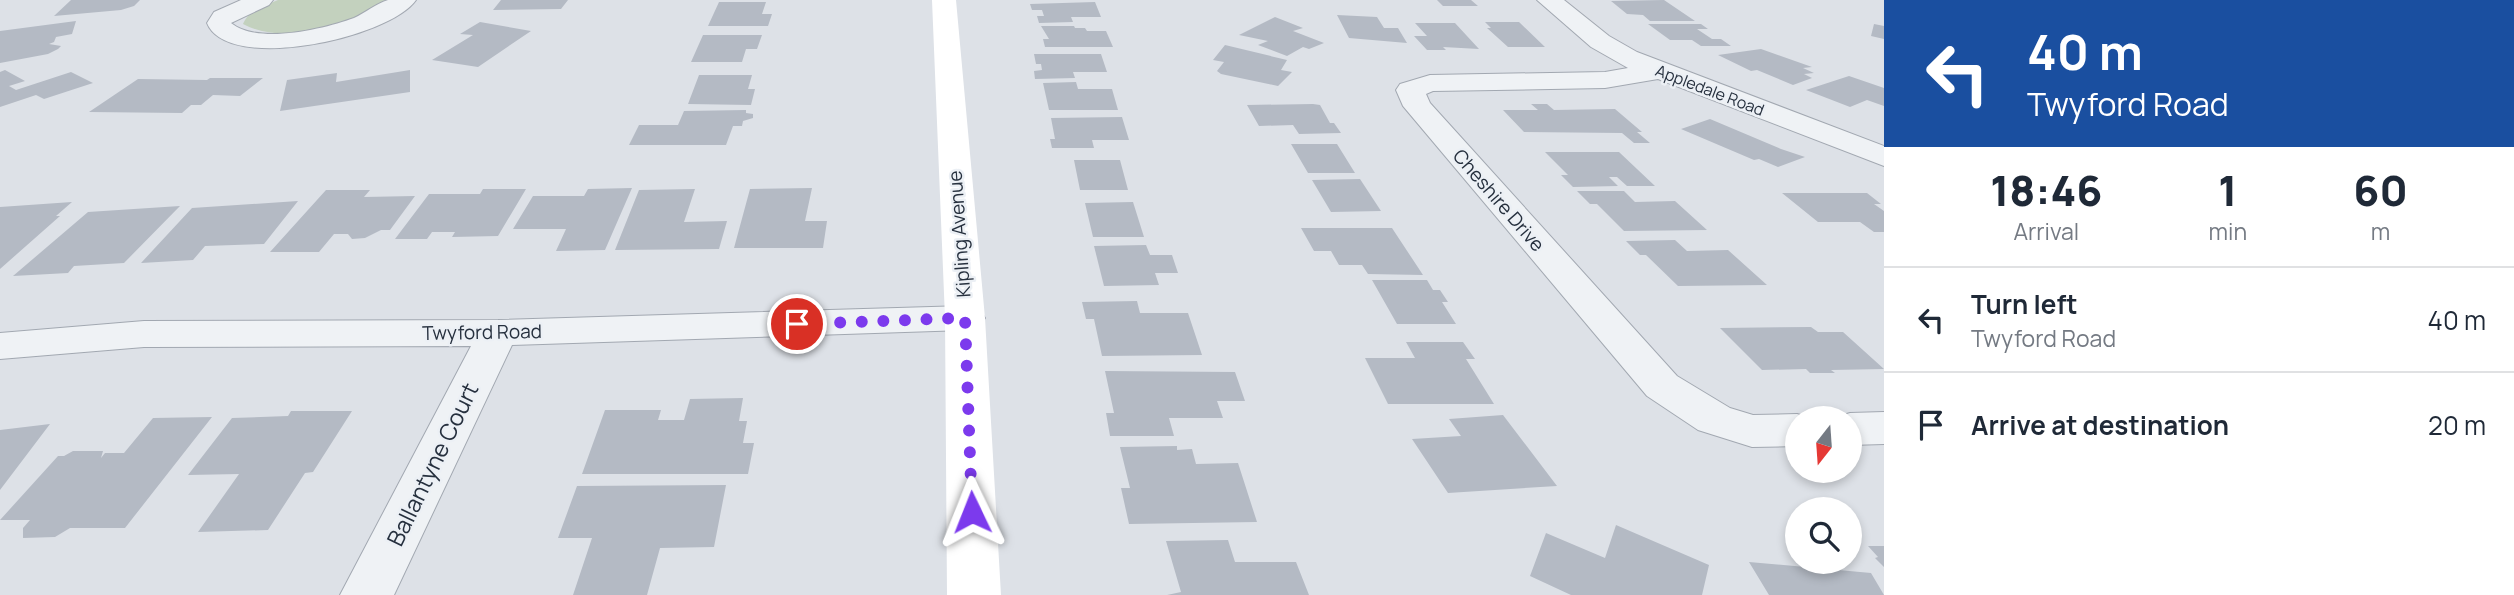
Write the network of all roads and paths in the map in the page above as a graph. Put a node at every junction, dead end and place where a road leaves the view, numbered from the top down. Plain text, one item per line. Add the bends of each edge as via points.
1 (261, 0) edge
2 (404, 0) edge
3 (944, 0) edge
4 (1549, 0) edge
5 (1660, 70) junction
6 (1884, 157) edge
7 (965, 318) junction
8 (498, 333) junction
9 (0, 346) edge
10 (1884, 428) edge
11 (1862, 429) edge
12 (1785, 430) edge
13 (367, 595) edge
14 (974, 595) edge

1 - 2 street via 223,17 219,23 222,30 249,38 319,36 369,22
3 - 7 main road, Kipling Avenue
4 - 5 street, Appledale Road via 1618,54
5 - 6 street, Appledale Road
5 - 12 street, Cheshire Drive via 1605,80 1430,83 1410,90 1417,106 1662,386 1714,419 1752,430
7 - 8 street, Twyford Road
7 - 14 main road, Kipling Avenue
8 - 9 street, Twyford Road via 144,334
8 - 13 street, Ballantyne Court
10 - 11 street

